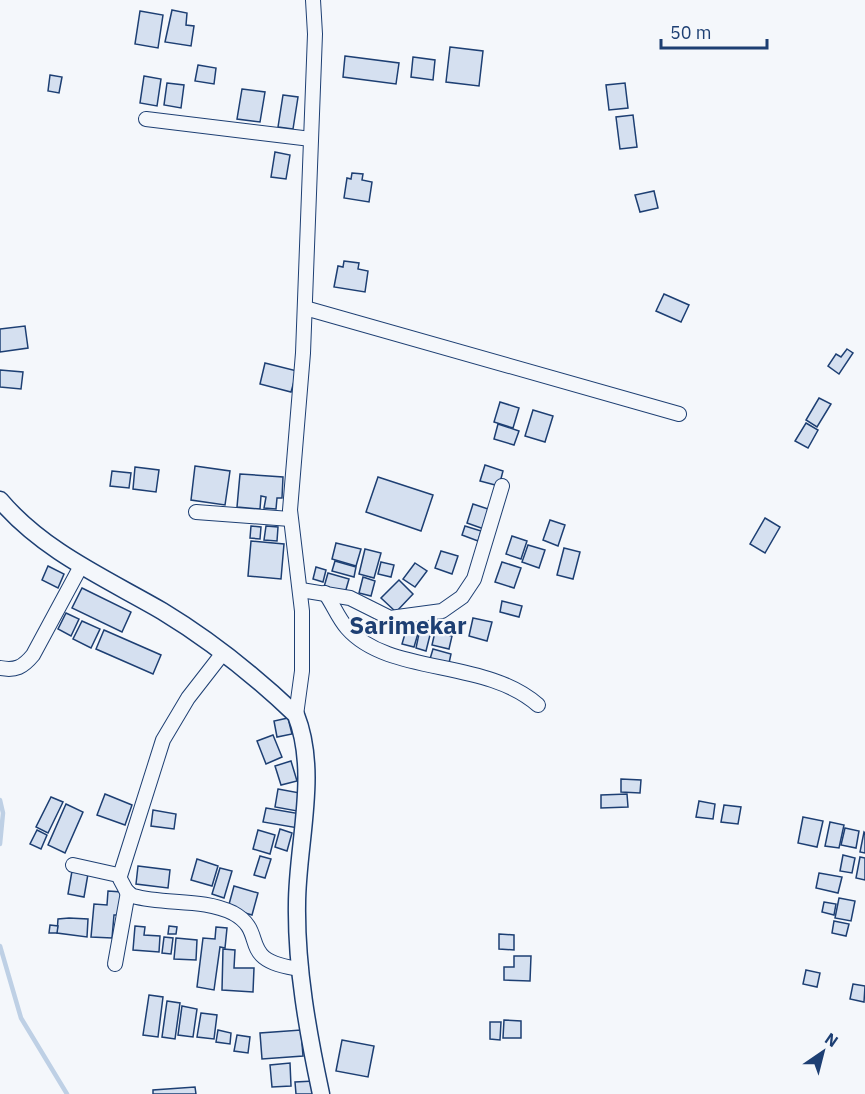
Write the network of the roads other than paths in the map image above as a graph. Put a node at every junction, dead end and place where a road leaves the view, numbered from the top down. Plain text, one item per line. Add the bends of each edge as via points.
1 (313, 0) edge
2 (146, 119) dead end
3 (311, 139) junction
4 (305, 308) junction
5 (679, 414) dead end
6 (502, 486) dead end
7 (0, 500) edge
8 (196, 512) dead end
9 (290, 519) junction
10 (81, 566) junction
11 (301, 590) junction
12 (325, 593) junction
13 (223, 653) junction
14 (0, 668) edge
15 (538, 705) dead end
16 (296, 715) junction
17 (74, 865) dead end
18 (120, 876) junction
19 (128, 892) junction
20 (115, 964) dead end
21 (301, 969) junction
22 (321, 1094) edge

1 - 3 street
2 - 3 street
3 - 4 street
4 - 5 street
4 - 9 street
6 - 12 street via 474,579 453,605 429,614 390,618 350,598
7 - 10 street via 25,526
8 - 9 street
9 - 11 street
10 - 13 street via 162,611
10 - 14 street via 33,655 24,666
11 - 12 street
11 - 16 street via 302,671
12 - 15 street via 345,627 368,643 409,659 502,681
13 - 16 street
13 - 18 street via 188,698 163,740
16 - 21 street via 305,773 297,906
17 - 18 street
18 - 19 street
19 - 20 street
19 - 21 street via 137,897 219,907 248,924 261,956 275,964
21 - 22 street

